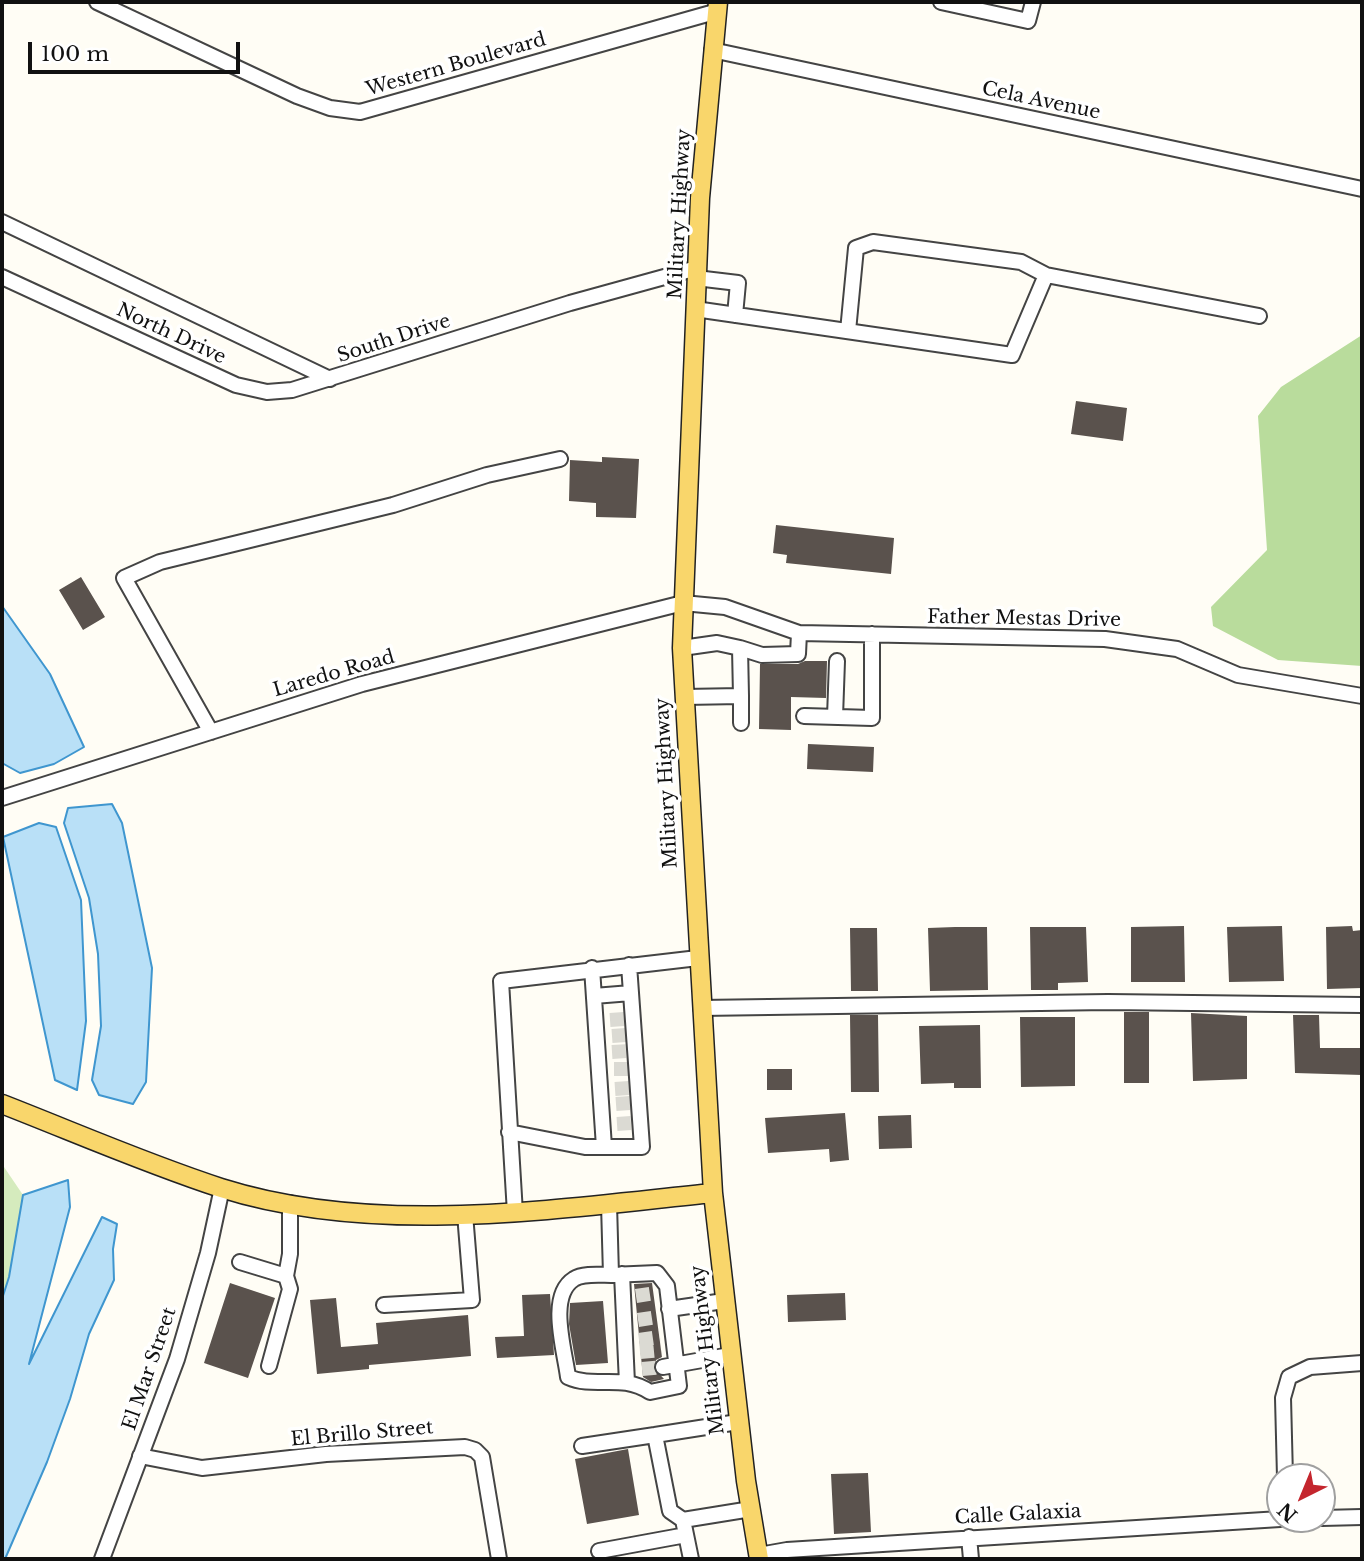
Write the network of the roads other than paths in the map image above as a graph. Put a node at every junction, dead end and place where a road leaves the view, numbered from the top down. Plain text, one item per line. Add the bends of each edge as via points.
1 (97, 2) edge
2 (941, 2) edge
3 (1033, 2) edge
4 (718, 6) edge
5 (712, 50) junction
6 (1362, 189) edge
7 (2, 222) edge
8 (697, 273) junction
9 (1046, 275) junction
10 (2, 277) edge
11 (695, 309) junction
12 (735, 315) junction
13 (1259, 316) dead end
14 (848, 331) junction
15 (330, 379) junction
16 (560, 459) dead end
17 (683, 603) junction
18 (799, 632) junction
19 (872, 634) junction
20 (682, 648) junction
21 (740, 648) junction
22 (837, 661) dead end
23 (741, 695) junction
24 (1362, 696) edge
25 (684, 697) junction
26 (804, 716) dead end
27 (835, 717) junction
28 (741, 723) dead end
29 (211, 732) junction
30 (2, 798) edge
31 (698, 958) junction
32 (629, 965) junction
33 (592, 968) junction
34 (631, 993) junction
35 (594, 996) junction
36 (1362, 1005) edge
37 (701, 1008) junction
38 (616, 1020) junction
39 (617, 1036) junction
40 (620, 1069) junction
41 (621, 1096) junction
42 (2, 1104) edge
43 (509, 1132) junction
44 (604, 1147) junction
45 (222, 1188) junction
46 (713, 1193) junction
47 (290, 1203) junction
48 (609, 1204) junction
49 (515, 1213) junction
50 (465, 1214) junction
51 (240, 1262) dead end
52 (617, 1275) junction
53 (286, 1276) junction
54 (724, 1301) junction
55 (384, 1304) dead end
56 (666, 1315) junction
57 (668, 1351) junction
58 (730, 1355) junction
59 (1362, 1363) edge
60 (269, 1366) dead end
61 (642, 1368) tunnel mouth
62 (627, 1376) junction
63 (738, 1422) junction
64 (655, 1435) junction
65 (582, 1446) dead end
66 (140, 1456) junction
67 (1285, 1463) edge
68 (751, 1509) junction
69 (1362, 1517) edge
70 (1336, 1518) edge
71 (684, 1520) junction
72 (1266, 1520) edge
73 (686, 1535) junction
74 (969, 1537) junction
75 (599, 1551) dead end
76 (759, 1557) edge
77 (102, 1559) edge
78 (499, 1559) edge
79 (691, 1559) edge
80 (971, 1559) edge

1 - 4 street, Western Boulevard via 296,96 360,112
2 - 3 street via 1028,21
4 - 5 main road, Military Highway
5 - 6 street, Cela Avenue
5 - 8 main road, Military Highway
7 - 15 street, South Drive
8 - 11 main road, Military Highway
8 - 12 street via 738,283
8 - 15 street, South Drive via 570,303
9 - 13 street
9 - 14 street via 1012,355
9 - 14 street via 1021,262 862,244 856,248
10 - 15 street, North Drive via 236,385 267,393
11 - 12 street
11 - 17 main road, Military Highway
12 - 14 street
16 - 29 street via 160,562 124,578
17 - 18 street, Father Mestas Drive via 725,607
17 - 20 main road, Military Highway
17 - 29 street, Laredo Road via 362,684
18 - 19 street, Father Mestas Drive
18 - 21 street via 798,654 762,655
19 - 24 street, Father Mestas Drive via 1143,642 1177,649 1238,675
19 - 27 street via 872,718
20 - 21 street via 717,643
20 - 25 main road, Military Highway
21 - 23 street
22 - 27 street
23 - 25 street
23 - 28 street
25 - 31 main road, Military Highway
26 - 27 street
29 - 30 street, Laredo Road
31 - 32 street
31 - 37 main road, Military Highway
32 - 33 street
32 - 34 street
33 - 35 street
33 - 43 street via 501,981
34 - 35 street
34 - 38 street
35 - 38 street
36 - 37 street via 1108,1002
37 - 46 main road, Military Highway
38 - 39 street
38 - 39 street
39 - 40 street via 631,1051
39 - 40 street via 605,1052
40 - 41 street
40 - 41 street
41 - 44 street
41 - 44 street via 636,1123 642,1147
42 - 45 main road
43 - 44 street
43 - 49 street
45 - 47 main road
45 - 66 street, El Mar Street via 177,1359
46 - 48 main road
46 - 54 main road, Military Highway
47 - 50 main road via 404,1214
47 - 53 street
48 - 49 main road
48 - 52 street
49 - 50 main road
50 - 55 street via 472,1300
51 - 53 street
52 - 56 street via 657,1273
52 - 62 street via 629,1296 633,1346
52 - 62 street via 576,1277 564,1288 559,1304 568,1377 582,1384
53 - 60 street via 290,1289
54 - 56 street
54 - 58 main road, Military Highway
56 - 57 street
57 - 58 street
57 - 62 street via 679,1386 650,1392
58 - 63 main road, Military Highway
59 - 67 street via 1310,1367 1289,1377 1283,1398
61 - 62 street
63 - 64 street
63 - 68 main road, Military Highway
64 - 65 street
64 - 71 street via 670,1511
66 - 77 street, El Mar Street
66 - 78 street, El Brillo Street via 202,1468 326,1454 465,1447 482,1457
68 - 71 street
68 - 76 main road, Military Highway
69 - 70 street
71 - 73 street
72 - 74 street, Calle Galaxia
73 - 75 street
73 - 79 street
74 - 76 street, Calle Galaxia via 787,1550
74 - 80 street

